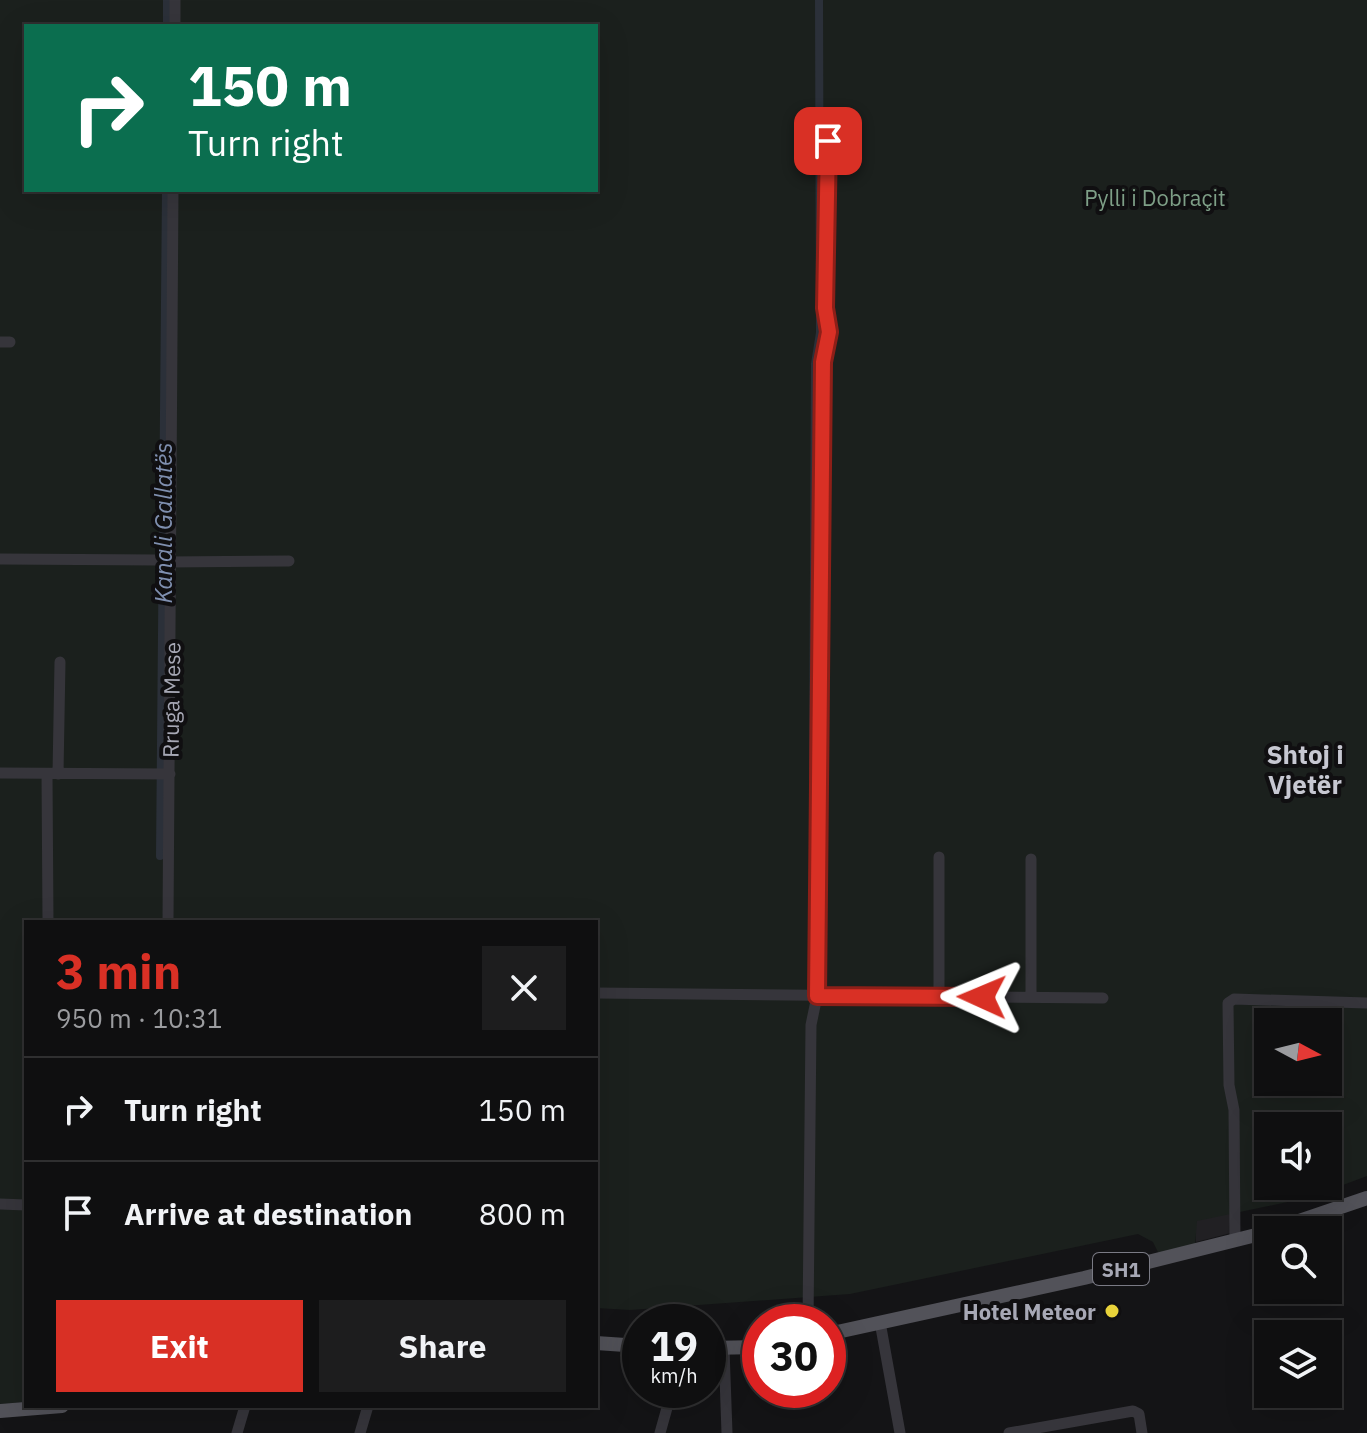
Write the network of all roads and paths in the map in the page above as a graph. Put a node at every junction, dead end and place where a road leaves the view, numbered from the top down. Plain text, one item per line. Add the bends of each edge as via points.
1 (175, 0) edge
2 (175, 24) edge
3 (828, 141) dead end
4 (173, 192) edge
5 (0, 559) edge
6 (289, 561) dead end
7 (166, 562) junction
8 (60, 662) dead end
9 (0, 773) edge
10 (52, 774) junction
11 (162, 774) junction
12 (939, 857) dead end
13 (1031, 859) dead end
14 (48, 920) edge
15 (168, 920) edge
16 (598, 993) edge
17 (817, 996) junction
18 (939, 996) junction
19 (1031, 997) junction
20 (1103, 998) dead end
21 (1367, 1003) edge
22 (1367, 1198) edge
23 (0, 1204) edge
24 (24, 1205) edge
25 (1314, 1216) edge
26 (1254, 1236) edge
27 (1235, 1241) junction
28 (808, 1304) edge
29 (881, 1325) junction
30 (846, 1332) edge
31 (598, 1342) edge
32 (622, 1343) edge
33 (726, 1405) edge
34 (37, 1408) edge
35 (244, 1408) edge
36 (367, 1408) edge
37 (667, 1408) edge
38 (0, 1411) edge
39 (237, 1433) edge
40 (360, 1433) edge
41 (660, 1433) edge
42 (727, 1433) edge
43 (900, 1433) edge
44 (1009, 1433) edge
45 (1142, 1433) edge

1 - 2 street
3 - 17 street
4 - 7 street, Rruga Mese
5 - 7 street
6 - 7 street
7 - 11 street, Rruga Mese
8 - 10 street
9 - 10 street
10 - 11 street
10 - 14 street
11 - 15 street, Rruga Mese
12 - 18 street
13 - 19 street
16 - 17 street
17 - 18 street
17 - 28 street via 811,1039
18 - 19 street
19 - 20 street
21 - 27 street via 1228,1003
22 - 25 main road, SH1
23 - 24 street
26 - 27 main road, SH1
27 - 29 main road, SH1
29 - 30 main road, SH1
29 - 43 street
31 - 32 main road
33 - 42 street
34 - 38 main road
35 - 39 street
36 - 40 street
37 - 41 street
44 - 45 street via 1133,1411 1139,1414

